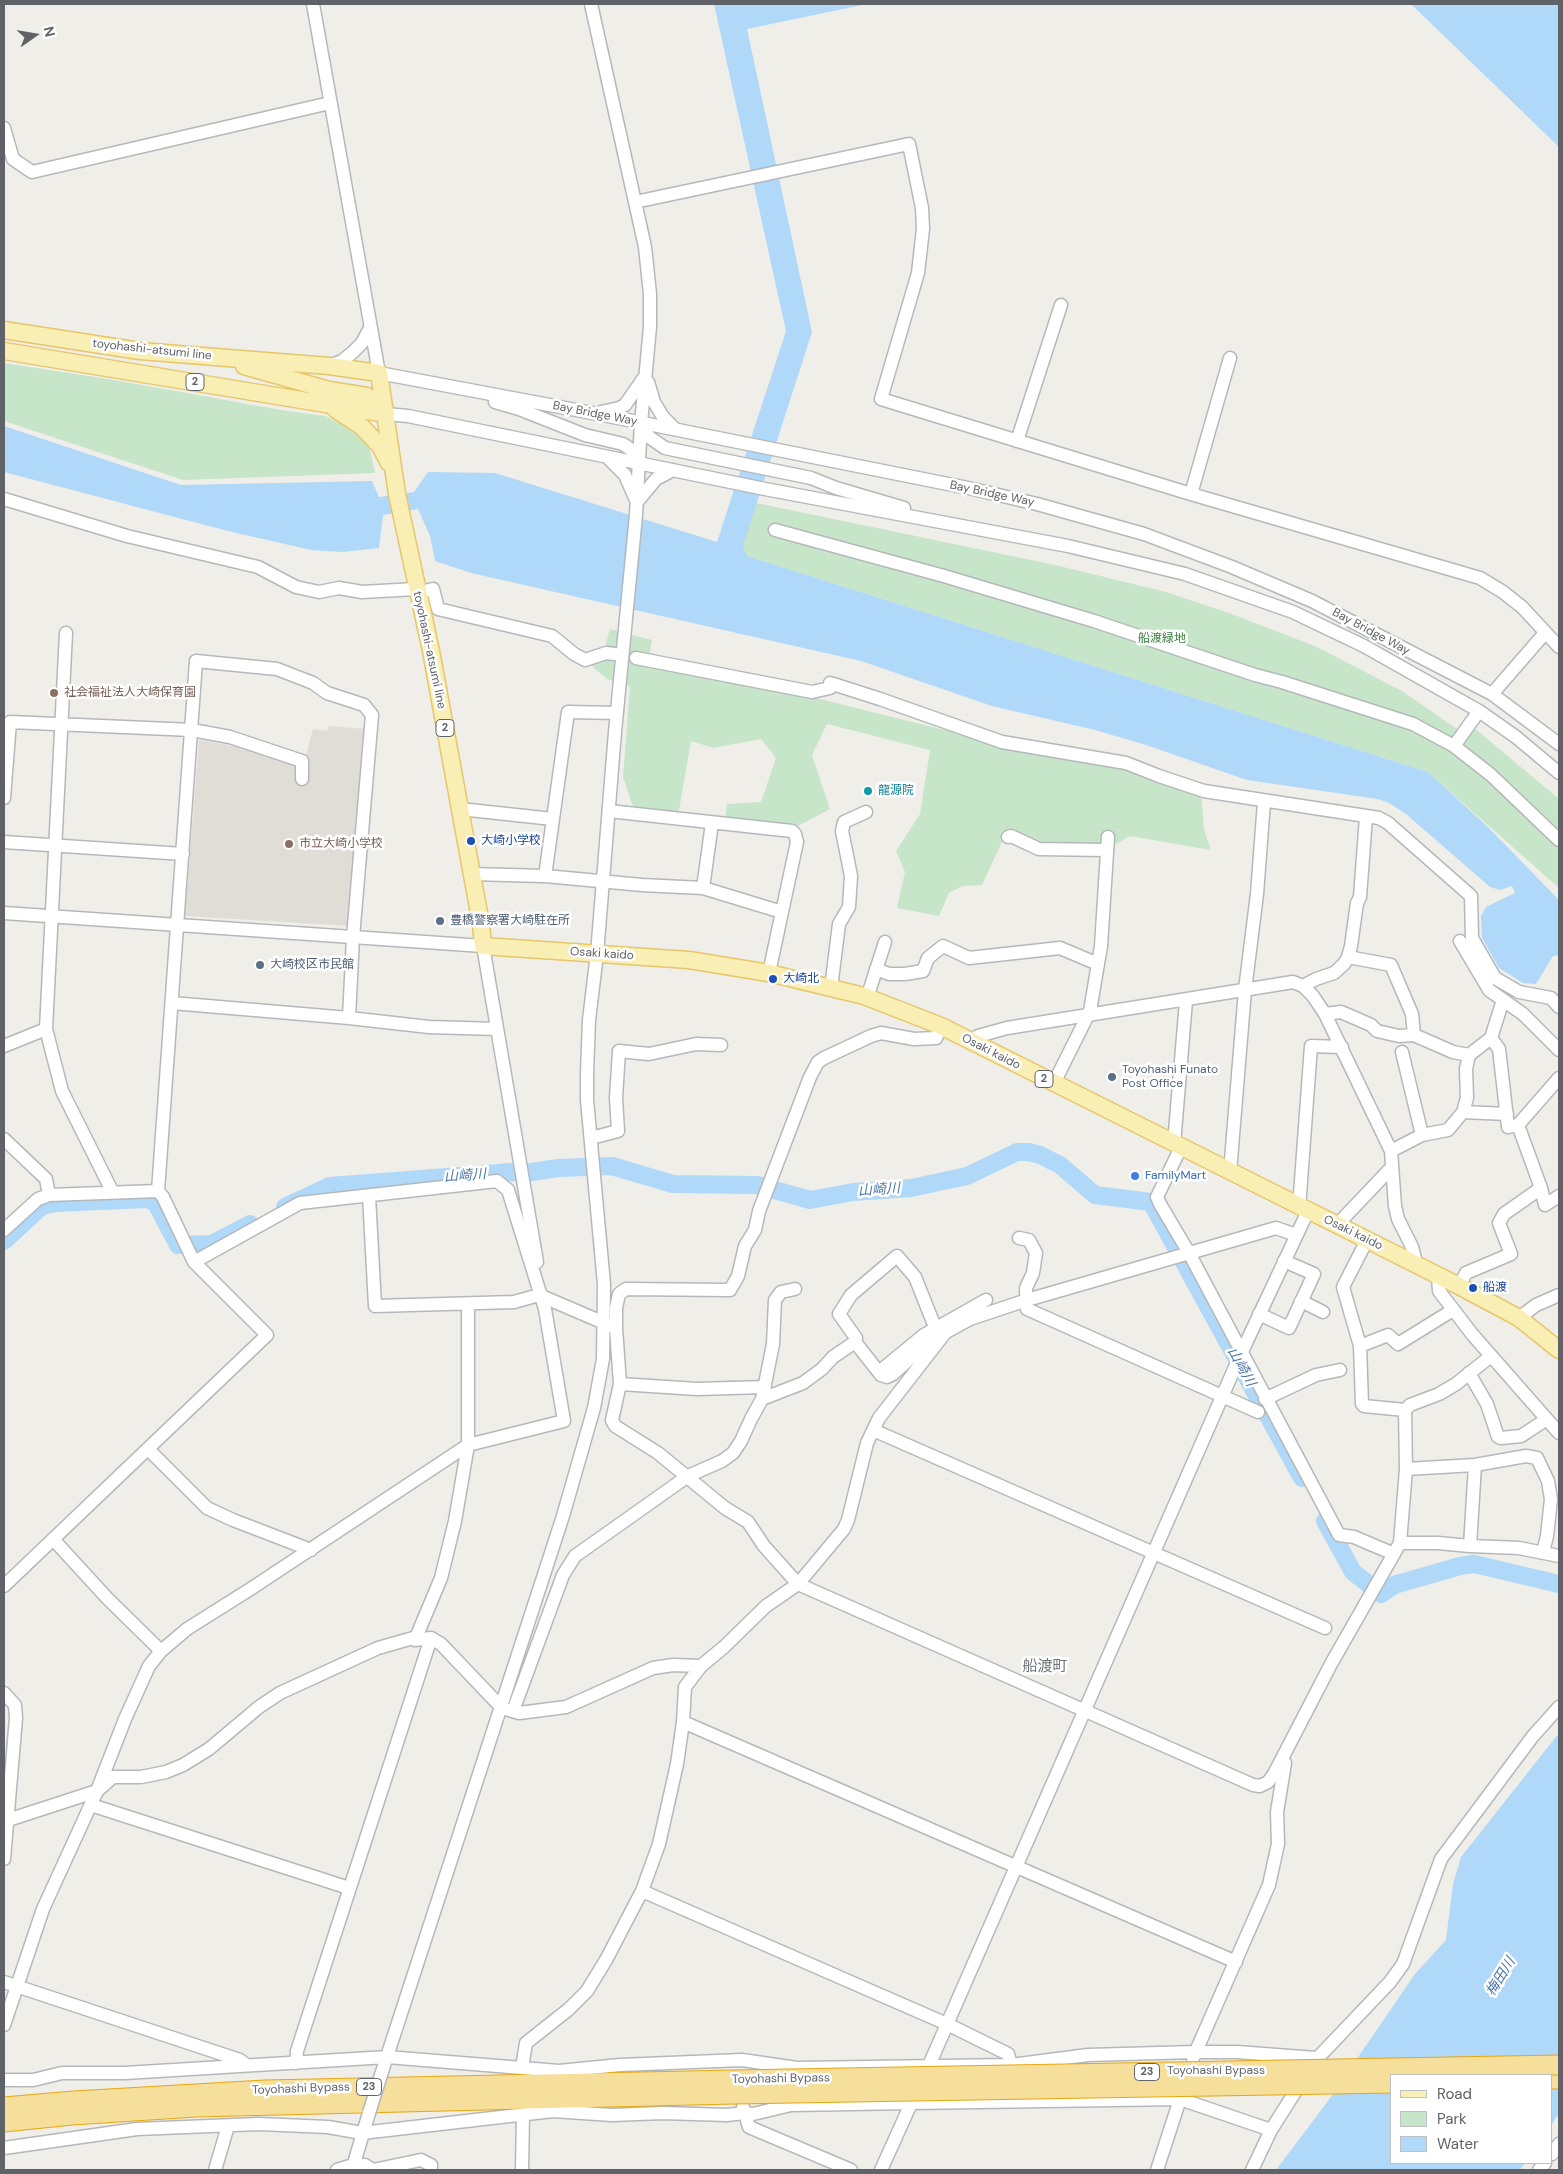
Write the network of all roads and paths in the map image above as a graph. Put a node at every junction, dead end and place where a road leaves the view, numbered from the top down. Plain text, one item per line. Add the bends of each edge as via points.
1 (313, 4) edge
2 (591, 4) edge
3 (330, 103) junction
4 (4, 128) edge
5 (635, 202) junction
6 (1061, 306) dead end
7 (370, 328) junction
8 (4, 330) edge
9 (4, 352) edge
10 (215, 357) junction
11 (1230, 358) dead end
12 (329, 366) junction
13 (379, 373) junction
14 (646, 375) junction
15 (465, 389) junction
16 (328, 405) junction
17 (591, 413) junction
18 (386, 414) junction
19 (641, 423) junction
20 (675, 430) junction
21 (1017, 441) junction
22 (606, 457) junction
23 (640, 464) junction
24 (673, 470) junction
25 (394, 472) junction
26 (1191, 494) junction
27 (4, 498) edge
28 (637, 508) junction
29 (937, 520) junction
30 (775, 530) dead end
31 (416, 591) junction
32 (66, 633) dead end
33 (1545, 634) junction
34 (1559, 647) edge
35 (615, 654) dead end
36 (636, 658) dead end
37 (1492, 694) junction
38 (1479, 711) junction
39 (617, 713) junction
40 (62, 725) junction
41 (192, 730) junction
42 (1559, 744) edge
43 (1454, 746) junction
44 (1559, 773) edge
45 (302, 779) dead end
46 (4, 798) edge
47 (1264, 802) junction
48 (460, 809) junction
49 (609, 811) junction
50 (866, 812) dead end
51 (1366, 817) junction
52 (553, 819) junction
53 (712, 823) junction
54 (1008, 837) dead end
55 (1559, 840) edge
56 (4, 842) edge
57 (54, 845) junction
58 (183, 854) junction
59 (471, 874) junction
60 (545, 876) junction
61 (603, 881) junction
62 (704, 888) junction
63 (782, 912) junction
64 (4, 913) edge
65 (51, 916) junction
66 (177, 924) junction
67 (353, 937) junction
68 (1460, 941) dead end
69 (885, 942) dead end
70 (484, 946) junction
71 (597, 954) junction
72 (1348, 957) junction
73 (1098, 964) junction
74 (876, 969) junction
75 (769, 973) junction
76 (1507, 985) junction
77 (1303, 986) junction
78 (831, 988) junction
79 (1245, 990) junction
80 (867, 998) junction
81 (1501, 998) junction
82 (1186, 1001) junction
83 (172, 1004) junction
84 (1559, 1006) edge
85 (1325, 1014) junction
86 (1087, 1016) junction
87 (349, 1018) junction
88 (941, 1026) junction
89 (46, 1029) junction
90 (497, 1029) junction
91 (1414, 1035) junction
92 (1491, 1038) junction
93 (970, 1042) junction
94 (721, 1044) dead end
95 (4, 1046) edge
96 (1342, 1047) junction
97 (1559, 1050) edge
98 (1402, 1052) dead end
99 (1469, 1055) junction
100 (1559, 1078) edge
101 (1054, 1083) junction
102 (1463, 1112) junction
103 (1507, 1114) junction
104 (1518, 1125) junction
105 (1422, 1135) junction
106 (591, 1138) junction
107 (4, 1139) edge
108 (1177, 1146) junction
109 (1391, 1152) junction
110 (1392, 1167) junction
111 (1230, 1172) junction
112 (1541, 1188) junction
113 (112, 1191) junction
114 (158, 1191) junction
115 (49, 1195) junction
116 (370, 1196) junction
117 (1559, 1196) edge
118 (1303, 1209) junction
119 (9, 1217) edge
120 (1336, 1225) junction
121 (4, 1230) edge
122 (1296, 1235) junction
123 (1019, 1238) dead end
124 (1366, 1240) junction
125 (1183, 1255) junction
126 (1284, 1261) junction
127 (194, 1262) junction
128 (1417, 1266) junction
129 (1438, 1276) junction
130 (1459, 1286) junction
131 (795, 1289) dead end
132 (539, 1295) junction
133 (1559, 1295) edge
134 (986, 1300) dead end
135 (1027, 1300) junction
136 (1301, 1301) junction
137 (468, 1304) junction
138 (1453, 1310) junction
139 (1323, 1312) dead end
140 (1259, 1314) junction
141 (1520, 1318) junction
142 (604, 1323) junction
143 (616, 1328) junction
144 (940, 1330) junction
145 (856, 1342) junction
146 (1360, 1346) junction
147 (1559, 1350) edge
148 (1491, 1356) junction
149 (1239, 1360) junction
150 (1340, 1370) dead end
151 (1469, 1373) junction
152 (620, 1384) junction
153 (763, 1393) junction
154 (1222, 1397) junction
155 (1265, 1399) junction
156 (1405, 1410) junction
157 (1258, 1412) dead end
158 (1547, 1419) junction
159 (873, 1430) junction
160 (1559, 1433) edge
161 (1521, 1436) junction
162 (468, 1445) junction
163 (148, 1449) junction
164 (1526, 1456) junction
165 (1475, 1465) junction
166 (1406, 1469) junction
167 (688, 1476) junction
168 (1554, 1513) edge
169 (53, 1538) junction
170 (1470, 1546) junction
171 (1397, 1548) junction
172 (311, 1550) junction
173 (1154, 1552) junction
174 (1543, 1552) junction
175 (1559, 1556) edge
176 (798, 1584) junction
177 (4, 1586) edge
178 (1325, 1628) dead end
179 (431, 1638) junction
180 (415, 1640) junction
181 (161, 1651) junction
182 (701, 1666) junction
183 (4, 1693) edge
184 (1559, 1707) edge
185 (508, 1709) junction
186 (1084, 1711) junction
187 (683, 1722) junction
188 (1288, 1748) junction
189 (97, 1791) junction
190 (91, 1805) junction
191 (8, 1820) junction
192 (4, 1859) edge
193 (1017, 1867) junction
194 (349, 1888) junction
195 (642, 1891) junction
196 (1236, 1962) junction
197 (10, 1984) edge
198 (4, 2024) edge
199 (947, 2024) junction
200 (1195, 2052) junction
201 (387, 2057) junction
202 (1316, 2058) junction
203 (742, 2060) junction
204 (296, 2063) junction
205 (246, 2064) junction
206 (1012, 2065) junction
207 (1559, 2065) edge
208 (930, 2066) junction
209 (522, 2068) junction
210 (4, 2080) edge
211 (1390, 2083) edge
212 (734, 2087) junction
213 (1180, 2099) junction
214 (911, 2102) junction
215 (4, 2107) edge
216 (744, 2113) junction
217 (523, 2114) junction
218 (4, 2122) edge
219 (228, 2126) junction
220 (1271, 2130) junction
221 (362, 2133) junction
222 (4, 2148) edge
223 (352, 2168) edge
224 (215, 2170) edge
225 (337, 2170) edge
226 (432, 2170) edge
227 (522, 2170) edge
228 (851, 2170) edge
229 (881, 2170) edge
230 (1157, 2170) edge
231 (1252, 2170) edge

1 - 3 street
2 - 5 street
3 - 4 street via 32,172 13,159
3 - 7 street
5 - 14 street via 650,294
5 - 21 street via 909,144 923,229 918,273 881,399
6 - 21 street
7 - 12 street via 352,353
7 - 13 street
8 - 10 main road, toyohashi-atsumi line / 2 via 140,351
9 - 16 main road, toyohashi-atsumi line / 2
10 - 12 main road, toyohashi-atsumi line / 2
10 - 18 main road via 329,390 367,396
11 - 26 street
12 - 13 main road, toyohashi-atsumi line / 2
13 - 15 street, Bay Bridge Way
13 - 18 main road, toyohashi-atsumi line / 2
14 - 17 street via 625,405
14 - 19 street
14 - 20 street via 658,410
15 - 17 street, Bay Bridge Way
15 - 23 street via 562,428 623,444
16 - 18 main road, toyohashi-atsumi line / 2
16 - 25 main road via 367,432 380,446
17 - 19 street, Bay Bridge Way
18 - 22 street, Bay Bridge Way
18 - 25 main road, toyohashi-atsumi line / 2
19 - 20 street, Bay Bridge Way
19 - 23 street
19 - 29 street via 649,437 665,448 811,478
20 - 37 street, Bay Bridge Way via 1028,502 1151,536 1312,601
21 - 26 street
22 - 23 street, Bay Bridge Way
22 - 28 street via 625,475 634,490
23 - 24 street, Bay Bridge Way
23 - 28 street
24 - 28 street via 656,479
24 - 29 street, Bay Bridge Way
25 - 31 main road, toyohashi-atsumi line / 2
26 - 33 street via 1480,578 1522,608
27 - 31 street via 127,536 258,568 296,587 319,592 334,588 362,592
28 - 39 street
29 - 38 street, Bay Bridge Way via 1140,562 1227,588 1332,629
30 - 43 street via 1094,621 1413,724
31 - 35 street via 433,589 438,609 552,636 585,660 606,653
31 - 48 main road, toyohashi-atsumi line / 2
32 - 40 street
33 - 34 street
33 - 37 street
36 - 47 street via 812,692 830,688 830,683 1002,742 1126,763 1204,791
37 - 42 street, Bay Bridge Way
38 - 43 street
38 - 44 street, Bay Bridge Way
39 - 49 street
39 - 52 street via 568,712
40 - 41 street
40 - 46 street via 10,722
40 - 57 street
41 - 45 street via 230,737 302,762
41 - 58 street
41 - 67 street via 196,661 277,669 313,682 328,693 364,705 372,715
43 - 55 street via 1491,775
47 - 51 street
47 - 79 street via 1258,894
48 - 52 street
48 - 59 main road, toyohashi-atsumi line / 2
49 - 53 street
49 - 61 street
50 - 78 street via 844,822 842,831 851,876 849,907 839,924
51 - 72 street via 1360,897
51 - 76 street via 1388,823 1471,896 1472,938 1495,978
52 - 60 street
53 - 62 street
53 - 63 street via 796,834
54 - 73 street via 1039,849 1108,843
56 - 57 street
57 - 58 street
57 - 65 street
58 - 66 street
59 - 60 street
59 - 70 main road, toyohashi-atsumi line / 2
60 - 61 street
61 - 62 street
61 - 71 street
62 - 63 street
63 - 75 street
64 - 65 street
65 - 66 street
65 - 89 street
66 - 67 street
66 - 83 street
67 - 70 street
67 - 87 street
68 - 81 street via 1489,990
69 - 74 street
70 - 71 main road, Osaki kaido / 2
70 - 90 street
71 - 75 main road, Osaki kaido / 2 via 689,960
71 - 106 street via 587,1073
72 - 77 street via 1334,973
72 - 91 street via 1391,965 1412,1014
73 - 74 street via 1060,948 970,958 943,946 928,958 923,971 889,974
73 - 86 street
74 - 80 street
75 - 78 main road, Osaki kaido / 2
76 - 81 street
76 - 84 street via 1519,992 1551,998
77 - 79 street via 1293,982
77 - 85 street
78 - 80 main road, Osaki kaido / 2
79 - 82 street
79 - 111 street
80 - 88 main road, Osaki kaido / 2
81 - 92 street
81 - 97 street
82 - 86 street
82 - 108 street
83 - 87 street
83 - 114 street
85 - 91 street via 1341,1012 1371,1025 1377,1031 1399,1036
85 - 96 street
86 - 93 street via 1007,1028 978,1036
86 - 101 street
87 - 90 street via 429,1027
88 - 93 main road, Osaki kaido / 2
88 - 143 street via 936,1038 914,1039 881,1033 818,1062 755,1230 744,1246 738,1276 730,1290 626,1289 619,1294
89 - 95 street
89 - 113 street via 62,1092
90 - 132 street via 538,1269
91 - 99 street via 1453,1052
92 - 99 street
92 - 103 street via 1499,1049
93 - 101 main road, Osaki kaido / 2
94 - 106 street via 696,1044 649,1054 619,1050 618,1131
96 - 109 street
96 - 118 street via 1311,1046
98 - 105 street
99 - 102 street via 1467,1098
100 - 104 street
101 - 108 main road, Osaki kaido / 2
102 - 103 street
102 - 105 street via 1448,1130
103 - 104 street via 1508,1127
104 - 112 street
105 - 109 street
106 - 142 street via 604,1284
107 - 115 street via 46,1179
108 - 111 main road, Osaki kaido / 2
108 - 125 street via 1157,1197
109 - 110 street
110 - 120 street
110 - 128 street via 1398,1219
111 - 118 main road, Osaki kaido / 2
112 - 117 street via 1545,1205
112 - 130 street via 1504,1214 1500,1223 1511,1254 1466,1273
113 - 114 street
113 - 115 street
114 - 127 street
115 - 119 street
116 - 127 street via 300,1203
116 - 132 street via 497,1181 508,1190
116 - 137 street via 375,1306
118 - 120 main road, Osaki kaido / 2
118 - 122 street
119 - 121 street
120 - 124 main road, Osaki kaido / 2
122 - 125 street via 1276,1228
122 - 126 street
123 - 135 street via 1029,1240 1036,1253 1033,1273 1026,1288
124 - 128 main road, Osaki kaido / 2
124 - 146 street via 1343,1287
125 - 135 street
125 - 149 street
126 - 136 street via 1314,1274
126 - 140 street
127 - 163 street via 267,1335
128 - 129 main road, Osaki kaido / 2
129 - 130 main road, Osaki kaido / 2
129 - 138 street via 1438,1291
130 - 141 main road, Osaki kaido / 2
131 - 153 street via 781,1292 775,1300 773,1344
132 - 137 street via 514,1302
132 - 142 street
132 - 162 street via 545,1309 564,1421
133 - 141 street via 1536,1305
134 - 144 street
135 - 144 street
135 - 154 street via 1027,1309
136 - 139 street
136 - 140 street via 1289,1328
137 - 162 street
138 - 146 street via 1398,1344 1388,1335
138 - 148 street
140 - 149 street
141 - 147 main road, Osaki kaido / 2
142 - 143 street
142 - 185 street via 603,1359 594,1408
143 - 152 street
144 - 145 street via 887,1377
144 - 145 street via 915,1278 897,1256 851,1295 839,1314
144 - 159 street
145 - 153 street via 803,1383
146 - 156 street via 1362,1404
148 - 151 street
148 - 158 street
149 - 154 street
149 - 155 street
150 - 155 street via 1316,1375
151 - 156 street via 1439,1394
151 - 161 street via 1487,1404 1498,1437
152 - 153 street
152 - 167 street via 612,1420 614,1426
153 - 167 street via 733,1453
154 - 157 street
154 - 173 street
155 - 171 street via 1340,1535
156 - 166 street
158 - 160 street
158 - 161 street
159 - 173 street
159 - 176 street via 846,1525
161 - 164 street
162 - 172 street
162 - 180 street via 455,1521 440,1578
163 - 169 street
163 - 172 street via 208,1508
164 - 165 street
164 - 168 street via 1537,1458 1548,1481
165 - 166 street
165 - 170 street
166 - 171 street
167 - 176 street via 725,1508 748,1522 764,1546
167 - 185 street via 585,1548 568,1565
168 - 174 street
169 - 177 street
169 - 181 street
170 - 171 street via 1438,1543
170 - 174 street
171 - 188 street
172 - 181 street via 187,1629
173 - 178 street
173 - 186 street
174 - 175 street
176 - 182 street via 766,1606
176 - 186 street
179 - 180 street
179 - 185 street
179 - 194 street
180 - 189 street via 378,1648 280,1692 209,1749 183,1765 141,1777 113,1777
181 - 189 street via 149,1666
182 - 185 street via 653,1668 566,1707 519,1713
182 - 187 street via 685,1687
183 - 191 street via 16,1705
184 - 202 street via 1533,1736 1442,1860 1403,1964 1390,1982
185 - 201 street
186 - 188 street via 1253,1785 1268,1782
186 - 193 street
187 - 193 street
187 - 195 street via 659,1844
188 - 196 street via 1277,1812 1276,1863
189 - 190 street
189 - 191 street
190 - 194 street
190 - 197 street
191 - 192 street
193 - 196 street
193 - 199 street
194 - 204 street
195 - 199 street
195 - 209 street via 586,1991 526,2043
196 - 200 street
197 - 198 street
197 - 205 street
199 - 206 street via 1008,2054
199 - 208 street
200 - 202 street
200 - 206 street via 1088,2055
200 - 213 street
201 - 204 street
201 - 209 street
201 - 221 street, bridge
202 - 220 street
203 - 208 street via 797,2068
203 - 209 street via 558,2071
203 - 216 street
204 - 205 street
205 - 210 street via 125,2073 62,2073 34,2080
206 - 208 street
207 - 212 highway, Toyohashi Bypass / 23, bridge
208 - 214 street
211 - 212 highway, Toyohashi Bypass / 23, bridge
212 - 215 highway, Toyohashi Bypass / 23 via 274,2089
212 - 218 highway, Toyohashi Bypass / 23 via 235,2106
213 - 214 street
213 - 220 street
213 - 230 street
214 - 216 street via 791,2105
214 - 229 street
216 - 217 street via 727,2116 553,2111
216 - 228 street via 749,2128
217 - 221 street
217 - 227 street
219 - 221 street via 328,2127
219 - 222 street via 137,2130
219 - 224 street
220 - 231 street
221 - 223 street
223 - 225 street
223 - 226 street via 365,2165 373,2170 421,2160 431,2165

